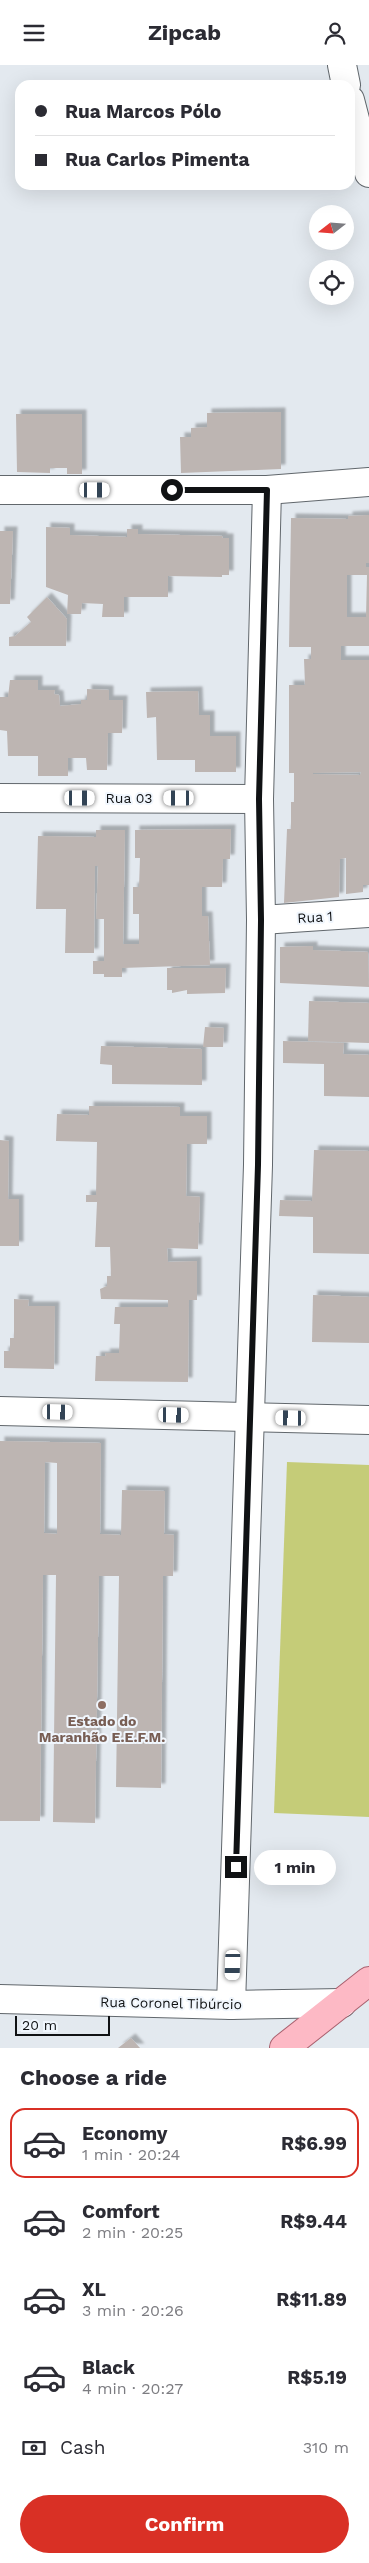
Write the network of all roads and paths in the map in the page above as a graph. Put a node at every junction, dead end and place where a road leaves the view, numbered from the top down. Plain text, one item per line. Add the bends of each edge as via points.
1 (342, 65) edge
2 (345, 80) edge
3 (355, 119) edge
4 (369, 173) edge
5 (369, 482) edge
6 (0, 490) edge
7 (267, 490) junction
8 (0, 798) edge
9 (259, 799) junction
10 (369, 913) edge
11 (261, 920) junction
12 (0, 1411) edge
13 (252, 1417) junction
14 (369, 1420) edge
15 (369, 1981) edge
16 (0, 1999) edge
17 (342, 2003) junction
18 (231, 2005) junction
19 (284, 2048) edge

1 - 2 street
3 - 4 street
5 - 7 street
6 - 7 street
7 - 9 street
8 - 9 street, Rua 03
9 - 11 street
10 - 11 street, Rua 1
11 - 13 street
12 - 13 street
13 - 14 street
13 - 18 street
15 - 17 main road
16 - 18 street, Rua Coronel Tibúrcio
17 - 18 street, Rua Coronel Tibúrcio
17 - 19 main road

